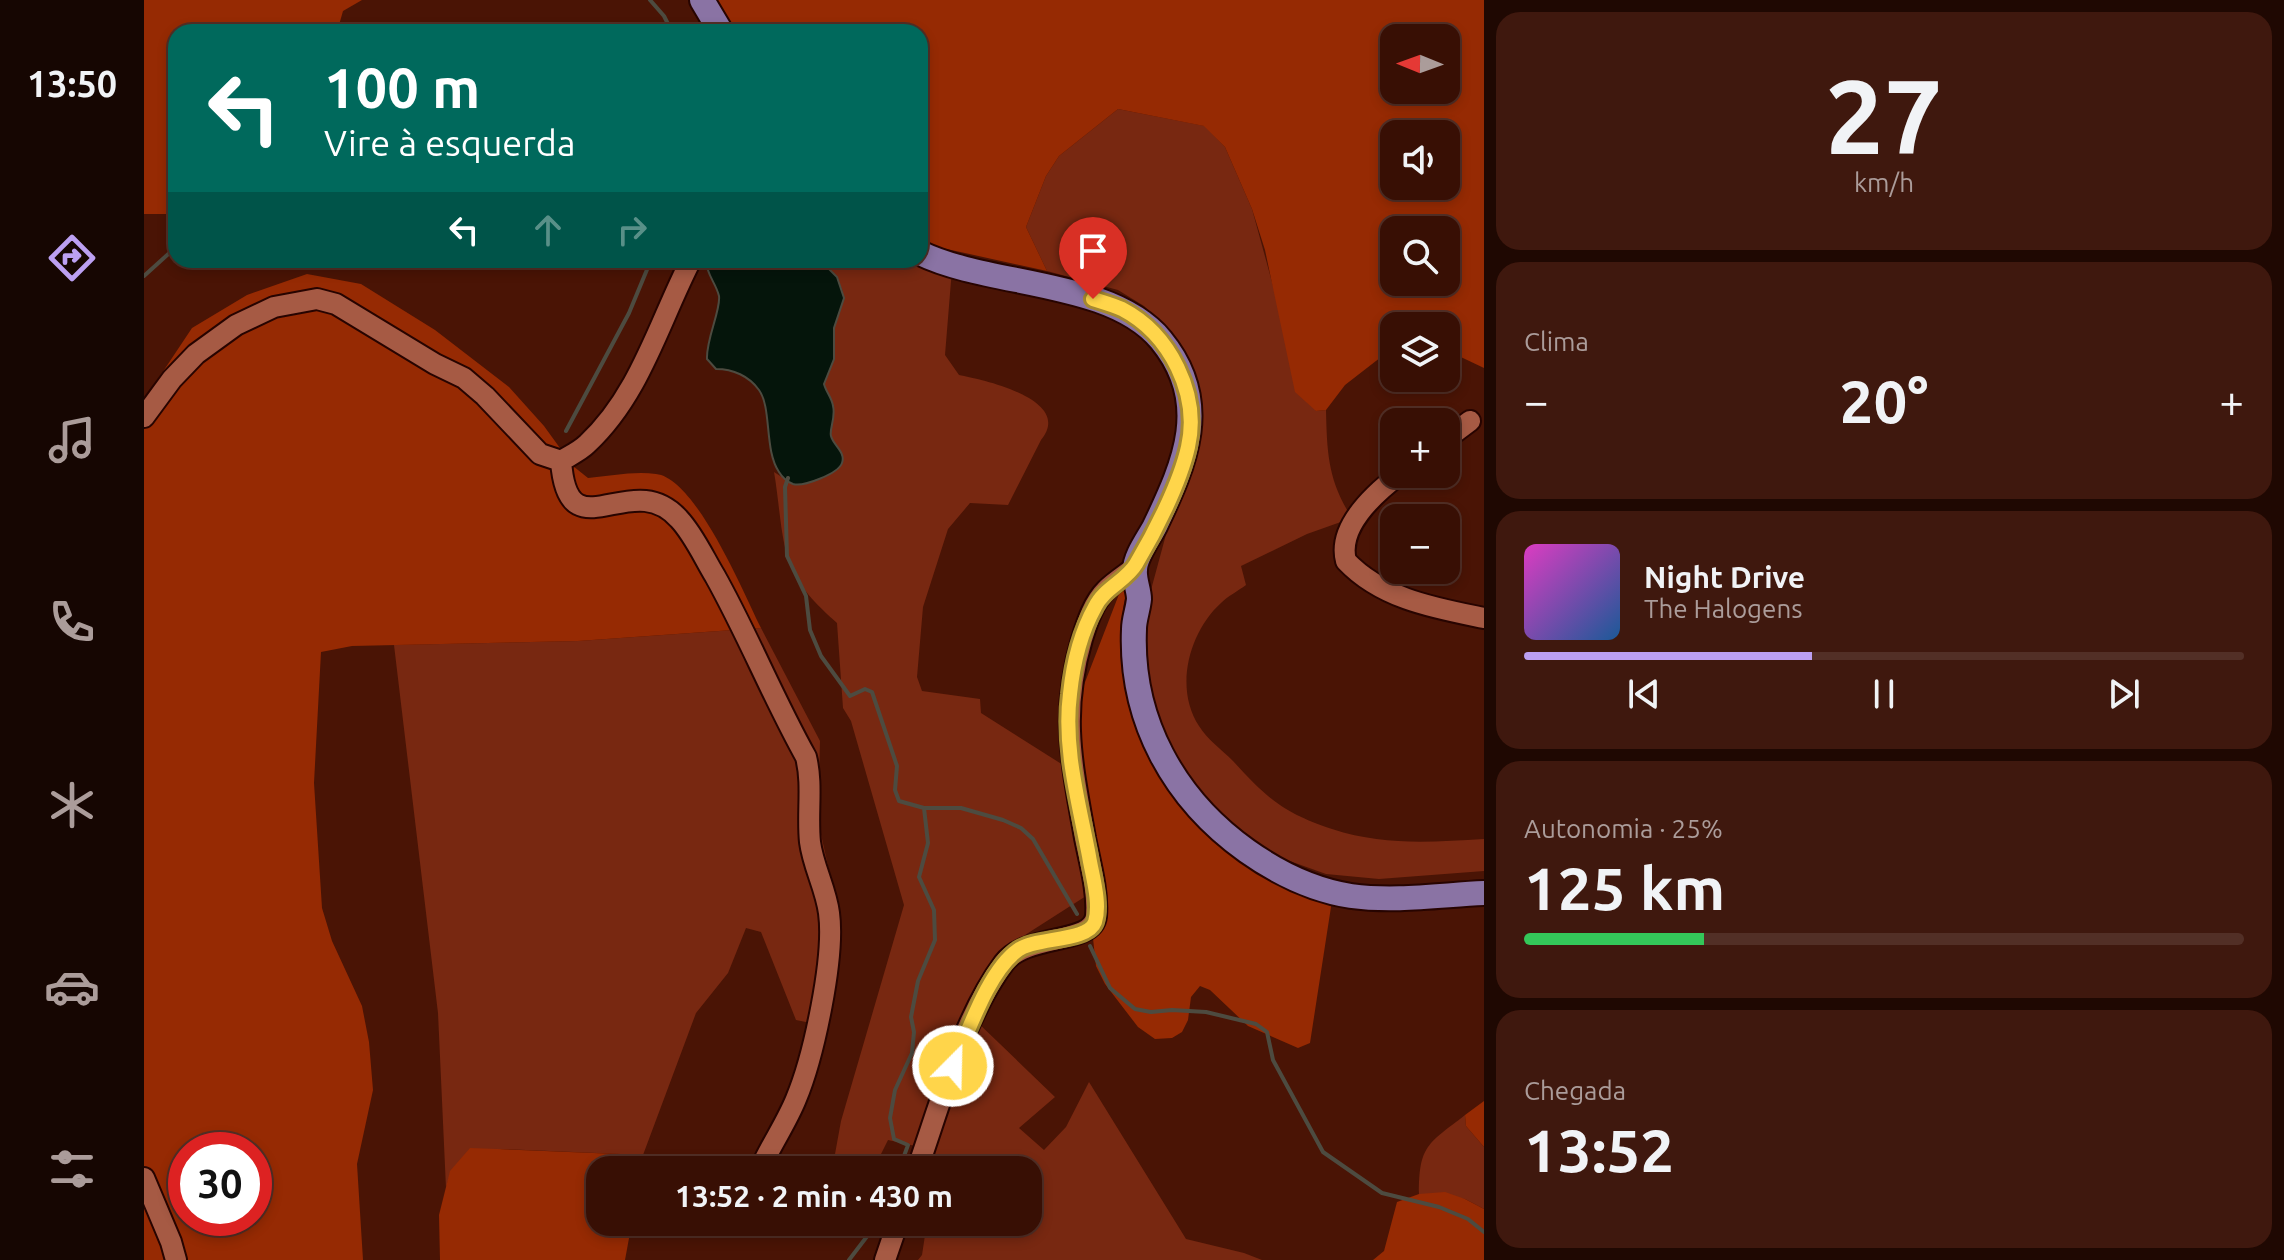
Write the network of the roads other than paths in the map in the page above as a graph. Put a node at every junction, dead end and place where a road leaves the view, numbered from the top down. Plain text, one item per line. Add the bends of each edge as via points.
1 (702, 0) edge
2 (716, 24) edge
3 (928, 256) edge
4 (687, 268) edge
5 (144, 417) edge
6 (1470, 421) dead end
7 (1460, 428) edge
8 (561, 461) junction
9 (1385, 488) edge
10 (1134, 568) junction
11 (1484, 618) edge
12 (1484, 893) edge
13 (767, 1156) edge
14 (922, 1156) edge
15 (144, 1178) edge
16 (893, 1236) edge
17 (176, 1260) edge
18 (885, 1260) edge

1 - 2 main road
3 - 10 main road via 963,270 1122,309 1161,339 1183,381 1191,422 1179,475
4 - 8 street via 635,380 586,445
5 - 8 street via 196,354 236,325 274,307 317,299 336,304 464,378 540,454
6 - 7 street
8 - 13 street via 569,499 583,508 652,500 680,520 737,617 806,757 811,777 810,838 829,910 831,943 796,1099
9 - 11 street via 1348,533 1346,561 1391,593
10 - 12 main road via 1139,597 1135,668 1143,709 1172,776 1226,836 1262,862 1323,890 1380,898
10 - 14 street via 1093,608 1070,690 1071,757 1094,887 1094,926 1083,934 1020,948 1006,961 983,997 953,1066
15 - 17 street
16 - 18 street

